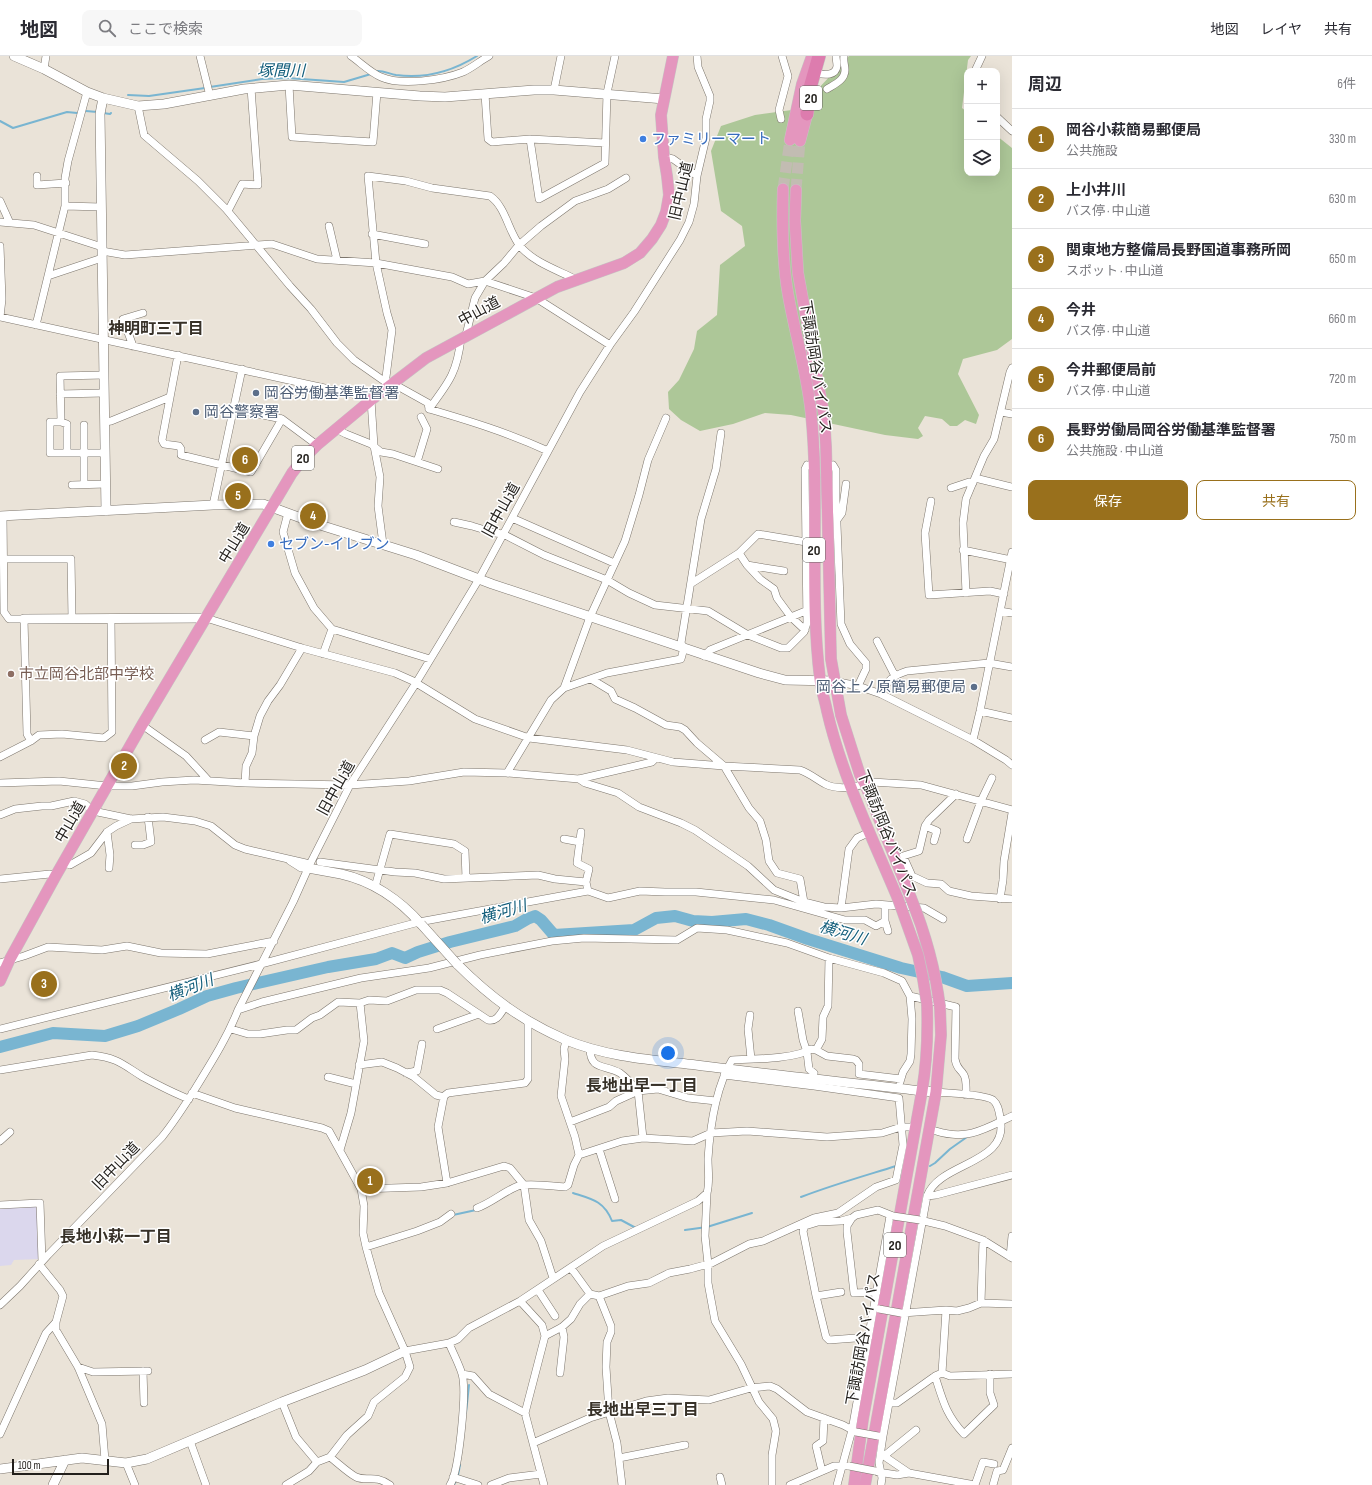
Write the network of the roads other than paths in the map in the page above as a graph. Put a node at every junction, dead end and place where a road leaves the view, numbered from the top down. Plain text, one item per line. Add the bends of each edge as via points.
1 (14, 56) edge
2 (46, 56) edge
3 (200, 56) edge
4 (351, 56) edge
5 (489, 56) edge
6 (561, 56) edge
7 (615, 56) edge
8 (673, 56) edge
9 (696, 56) edge
10 (782, 56) edge
11 (812, 56) edge
12 (819, 56) edge
13 (823, 56) edge
14 (836, 56) edge
15 (844, 56) edge
16 (982, 56) edge
17 (976, 68) edge
18 (44, 70) junction
19 (818, 73) junction
20 (289, 85) junction
21 (251, 88) junction
22 (827, 89) dead end
23 (208, 90) junction
24 (554, 90) junction
25 (87, 92) junction
26 (377, 92) junction
27 (607, 93) junction
28 (485, 94) junction
29 (103, 98) junction
30 (664, 99) junction
31 (138, 106) junction
32 (807, 114) junction
33 (781, 119) dead end
34 (1000, 120) edge
35 (1012, 131) edge
36 (530, 139) junction
37 (605, 143) junction
38 (664, 157) junction
39 (37, 176) dead end
40 (697, 176) junction
41 (626, 178) dead end
42 (66, 183) junction
43 (783, 189) tunnel mouth
44 (796, 190) tunnel mouth
45 (0, 201) edge
46 (65, 206) junction
47 (101, 207) junction
48 (228, 211) junction
49 (9, 221) junction
50 (0, 222) edge
51 (329, 226) dead end
52 (59, 232) junction
53 (372, 234) junction
54 (425, 244) dead end
55 (256, 245) junction
56 (519, 245) junction
57 (0, 246) edge
58 (102, 252) junction
59 (337, 260) junction
60 (376, 263) junction
61 (48, 276) junction
62 (575, 279) junction
63 (485, 281) junction
64 (536, 298) junction
65 (144, 313) dead end
66 (0, 317) edge
67 (36, 325) junction
68 (464, 337) junction
69 (104, 340) junction
70 (610, 345) junction
71 (133, 346) junction
72 (178, 355) junction
73 (1012, 368) edge
74 (242, 369) junction
75 (104, 375) junction
76 (388, 382) junction
77 (104, 393) junction
78 (60, 394) junction
79 (170, 397) junction
80 (371, 400) junction
81 (233, 409) junction
82 (429, 409) junction
83 (1001, 412) junction
84 (1012, 414) edge
85 (421, 417) dead end
86 (666, 418) dead end
87 (282, 419) junction
88 (61, 422) junction
89 (105, 422) junction
90 (84, 425) dead end
91 (336, 429) junction
92 (721, 433) dead end
93 (317, 445) junction
94 (374, 446) junction
95 (548, 451) junction
96 (67, 453) junction
97 (84, 453) junction
98 (105, 453) junction
99 (417, 462) junction
100 (221, 464) junction
101 (833, 464) dead end
102 (807, 465) dead end
103 (438, 469) dead end
104 (974, 481) junction
105 (84, 484) junction
106 (106, 484) junction
107 (846, 484) dead end
108 (72, 485) dead end
109 (1012, 487) edge
110 (951, 488) dead end
111 (931, 501) dead end
112 (213, 505) junction
113 (273, 508) junction
114 (106, 511) junction
115 (288, 513) junction
116 (2, 516) edge
117 (512, 518) junction
118 (837, 520) junction
119 (454, 522) dead end
120 (503, 534) junction
121 (806, 542) junction
122 (383, 544) junction
123 (963, 550) junction
124 (1012, 552) edge
125 (739, 553) junction
126 (4, 559) junction
127 (1011, 560) edge
128 (614, 564) junction
129 (747, 565) junction
130 (784, 571) dead end
131 (479, 579) junction
132 (607, 580) junction
133 (692, 583) junction
134 (966, 593) junction
135 (1004, 594) junction
136 (687, 608) junction
137 (808, 610) junction
138 (1000, 610) junction
139 (1012, 613) edge
140 (590, 617) junction
141 (791, 617) junction
142 (111, 618) junction
143 (206, 618) junction
144 (24, 619) junction
145 (72, 619) junction
146 (332, 629) junction
147 (805, 630) junction
148 (748, 635) junction
149 (877, 641) dead end
150 (302, 648) junction
151 (684, 648) junction
152 (323, 654) junction
153 (704, 656) junction
154 (430, 659) junction
155 (989, 663) junction
156 (1012, 667) edge
157 (895, 676) junction
158 (591, 679) junction
159 (820, 681) junction
160 (834, 681) junction
161 (416, 683) junction
162 (858, 686) junction
163 (564, 688) junction
164 (881, 694) junction
165 (980, 711) junction
166 (1012, 718) edge
167 (142, 725) junction
168 (254, 736) junction
169 (529, 738) junction
170 (205, 740) dead end
171 (973, 740) junction
172 (31, 741) junction
173 (0, 757) edge
174 (656, 758) junction
175 (1012, 765) edge
176 (724, 766) junction
177 (508, 773) junction
178 (992, 778) dead end
179 (579, 779) junction
180 (208, 780) junction
181 (0, 783) edge
182 (245, 783) junction
183 (865, 784) junction
184 (350, 785) junction
185 (108, 786) junction
186 (851, 787) junction
187 (956, 794) junction
188 (981, 801) junction
189 (1012, 810) edge
190 (94, 811) junction
191 (1012, 813) edge
192 (0, 815) edge
193 (148, 817) junction
194 (131, 819) junction
195 (925, 826) junction
196 (107, 832) junction
197 (581, 832) dead end
198 (870, 832) junction
199 (564, 839) dead end
200 (967, 839) dead end
201 (934, 841) dead end
202 (580, 842) junction
203 (135, 845) dead end
204 (64, 862) junction
205 (320, 862) dead end
206 (309, 866) junction
207 (109, 868) dead end
208 (380, 870) junction
209 (55, 877) junction
210 (908, 877) junction
211 (466, 878) junction
212 (0, 879) edge
213 (586, 882) junction
214 (375, 887) junction
215 (588, 891) junction
216 (1000, 899) junction
217 (1012, 899) edge
218 (804, 902) junction
219 (885, 905) junction
220 (841, 908) junction
221 (943, 919) dead end
222 (885, 921) junction
223 (420, 923) junction
224 (888, 931) dead end
225 (274, 941) junction
226 (829, 958) junction
227 (5, 961) edge
228 (260, 965) junction
229 (0, 981) edge
230 (910, 996) junction
231 (360, 1003) junction
232 (505, 1007) junction
233 (239, 1009) junction
234 (798, 1011) dead end
235 (479, 1014) junction
236 (750, 1015) dead end
237 (528, 1022) junction
238 (0, 1029) edge
239 (231, 1029) junction
240 (437, 1029) dead end
241 (566, 1040) junction
242 (422, 1044) dead end
243 (590, 1048) junction
244 (816, 1050) junction
245 (807, 1052) junction
246 (751, 1059) junction
247 (359, 1065) junction
248 (0, 1070) edge
249 (725, 1072) junction
250 (406, 1073) junction
251 (814, 1073) dead end
252 (328, 1077) dead end
253 (356, 1084) junction
254 (638, 1091) junction
255 (922, 1091) junction
256 (936, 1092) junction
257 (966, 1095) junction
258 (191, 1096) junction
259 (444, 1098) junction
260 (716, 1101) junction
261 (1012, 1116) edge
262 (1001, 1121) junction
263 (570, 1122) junction
264 (910, 1126) dead end
265 (901, 1127) junction
266 (936, 1131) dead end
267 (10, 1132) dead end
268 (711, 1133) junction
269 (643, 1138) junction
270 (0, 1141) edge
271 (599, 1149) junction
272 (340, 1150) junction
273 (579, 1155) junction
274 (1012, 1175) edge
275 (447, 1183) junction
276 (524, 1185) junction
277 (361, 1189) junction
278 (707, 1193) junction
279 (927, 1196) junction
280 (616, 1199) dead end
281 (0, 1205) edge
282 (477, 1208) dead end
283 (451, 1214) dead end
284 (892, 1216) junction
285 (852, 1218) junction
286 (816, 1220) junction
287 (921, 1221) junction
288 (1012, 1236) edge
289 (983, 1240) junction
290 (366, 1247) junction
291 (1011, 1257) edge
292 (41, 1262) junction
293 (708, 1264) junction
294 (570, 1268) junction
295 (553, 1278) junction
296 (538, 1290) junction
297 (842, 1292) dead end
298 (877, 1292) junction
299 (590, 1294) junction
300 (599, 1296) junction
301 (816, 1296) junction
302 (520, 1301) junction
303 (981, 1303) junction
304 (0, 1304) edge
305 (1012, 1304) edge
306 (876, 1309) junction
307 (946, 1310) junction
308 (903, 1313) junction
309 (555, 1316) dead end
310 (56, 1322) junction
311 (562, 1327) junction
312 (545, 1336) junction
313 (869, 1337) junction
314 (449, 1343) junction
315 (405, 1351) junction
316 (78, 1367) junction
317 (560, 1373) dead end
318 (462, 1374) junction
319 (990, 1374) junction
320 (1012, 1374) edge
321 (938, 1375) junction
322 (751, 1388) junction
323 (144, 1402) dead end
324 (282, 1402) junction
325 (889, 1403) junction
326 (525, 1412) junction
327 (608, 1412) junction
328 (824, 1418) junction
329 (916, 1430) dead end
330 (854, 1431) junction
331 (0, 1434) edge
332 (880, 1436) junction
333 (190, 1441) junction
334 (533, 1444) junction
335 (684, 1445) dead end
336 (1012, 1448) edge
337 (882, 1454) junction
338 (330, 1457) junction
339 (619, 1458) junction
340 (65, 1460) junction
341 (105, 1460) junction
342 (317, 1462) junction
343 (126, 1463) junction
344 (994, 1464) dead end
345 (845, 1466) junction
346 (821, 1467) dead end
347 (0, 1469) edge
348 (878, 1472) junction
349 (909, 1473) junction
350 (541, 1474) junction
351 (453, 1477) junction
352 (720, 1477) dead end
353 (54, 1485) edge
354 (135, 1485) edge
355 (206, 1485) edge
356 (286, 1485) edge
357 (390, 1485) edge
358 (450, 1485) edge
359 (478, 1485) edge
360 (491, 1485) edge
361 (544, 1485) edge
362 (622, 1485) edge
363 (722, 1485) edge
364 (772, 1485) edge
365 (790, 1485) edge
366 (837, 1485) edge
367 (854, 1485) edge
368 (865, 1485) edge
369 (881, 1485) edge
370 (975, 1485) edge
371 (993, 1485) edge

1 - 18 street
2 - 18 street
3 - 23 street
4 - 5 street via 381,78 402,81 435,80 450,76
6 - 24 street
7 - 27 street
8 - 30 highway, 中山道 / 20
9 - 40 street, 旧中山道 via 710,96 706,138
10 - 33 street via 788,76 779,110
11 - 32 highway, 20 via 802,84 795,141
12 - 32 highway via 808,95
13 - 19 highway, 20
14 - 19 street via 837,66 834,73
15 - 22 street via 844,76
16 - 17 street
18 - 25 street
19 - 32 highway, 20
20 - 21 street
20 - 26 street
20 - 26 street via 292,137 373,142
21 - 23 street
21 - 48 street via 258,185 242,184
23 - 31 street via 164,104
24 - 27 street
24 - 28 street
25 - 29 street
25 - 42 street via 68,161
26 - 28 street via 445,97
27 - 30 street
27 - 37 street
28 - 36 street via 488,139 492,142
29 - 31 street
29 - 47 street via 100,112
30 - 38 highway, 中山道 / 20 via 661,122
31 - 48 street via 144,135 198,181
34 - 35 street
36 - 37 street
36 - 37 street via 539,199 604,164
38 - 40 street via 673,159
38 - 62 highway, 中山道 / 20 via 668,200 661,225 652,239 640,253 624,263
39 - 42 street via 37,185
40 - 70 street, 旧中山道 via 694,204 680,240
41 - 56 street via 608,189 575,201
42 - 46 street
43 - 159 highway, 下諏訪岡谷バイパス / 20 via 783,233 788,292 811,411
44 - 160 highway, 下諏訪岡谷バイパス / 20 via 798,273 824,415 829,609
45 - 49 street
46 - 47 street
46 - 52 street
47 - 58 street
48 - 55 street
49 - 50 street
49 - 52 street
51 - 59 street
52 - 58 street
52 - 61 street
53 - 54 street
53 - 56 street via 368,176 490,196 495,199 507,219
53 - 60 street
55 - 58 street via 124,255
55 - 59 street via 272,244 317,259
55 - 76 street via 337,343 362,367
56 - 62 street via 547,266
56 - 63 street via 504,264
57 - 66 street
58 - 61 street
58 - 69 street
59 - 60 street
60 - 63 street via 452,277 468,284
60 - 76 street via 392,330 386,377
61 - 67 street
62 - 64 highway, 中山道 / 20
63 - 64 street
63 - 68 street via 475,298
64 - 68 highway, 中山道 / 20
64 - 70 street
65 - 71 street via 123,319
66 - 67 street
67 - 69 street
68 - 76 highway, 中山道 / 20
68 - 82 street via 455,371
69 - 71 street
69 - 75 street
70 - 95 street, 旧中山道 via 580,392
71 - 72 street
72 - 74 street
72 - 79 street
73 - 83 street
74 - 80 street via 366,396
74 - 81 street
75 - 77 street
75 - 78 street via 60,376
76 - 80 highway, 中山道 / 20
76 - 82 street via 428,403
77 - 78 street
77 - 89 street
78 - 88 street
79 - 89 street
79 - 100 street via 162,440 164,444 179,446 181,455
80 - 91 highway, 中山道 / 20
80 - 94 street
81 - 87 street
81 - 100 street
82 - 95 street via 483,425
83 - 84 street
83 - 104 street via 994,440
85 - 99 street via 427,429
86 - 128 street via 648,460 624,541
87 - 93 street
87 - 100 street via 251,472
88 - 96 street via 67,424
88 - 96 street via 50,422 50,453
89 - 98 street
90 - 97 street
91 - 93 highway, 中山道 / 20
91 - 94 street
92 - 133 street via 716,469 701,519
93 - 113 highway, 中山道 / 20 via 292,473
94 - 99 street via 381,452
94 - 122 street via 380,477 378,506
95 - 117 street, 旧中山道
96 - 97 street
97 - 98 street
97 - 105 street
98 - 106 street
99 - 103 street
100 - 112 street
101 - 118 street via 836,470
102 - 121 street
104 - 109 street
104 - 110 street
104 - 123 street via 966,499
105 - 106 street
105 - 108 street
106 - 114 street
107 - 118 street via 842,512
111 - 134 street via 925,533 929,595
112 - 113 street via 263,504
112 - 114 street
113 - 115 street
113 - 143 highway, 中山道 / 20
114 - 116 street
115 - 122 street
115 - 146 street via 282,532 295,573 314,608
116 - 126 street
117 - 120 street, 旧中山道
117 - 128 street
118 - 162 street via 841,624 850,644 866,663
119 - 120 street
120 - 131 street, 旧中山道
120 - 132 street via 544,555
121 - 125 street via 758,534
121 - 137 street
122 - 131 street
123 - 127 street
123 - 134 street
124 - 127 street
125 - 129 street
125 - 133 street
126 - 144 street via 4,612 10,619
126 - 145 street via 71,559
127 - 135 street
128 - 132 street
129 - 130 street
129 - 141 street via 774,590
131 - 140 street
131 - 154 street, 旧中山道
132 - 136 street via 655,605
132 - 140 street
133 - 136 street
134 - 135 street via 990,591
135 - 138 street
136 - 148 street via 708,611
136 - 151 street via 681,643
137 - 141 street
137 - 147 street
138 - 139 street
138 - 155 street
140 - 151 street
140 - 163 street
141 - 147 street
141 - 148 street
142 - 143 street
142 - 145 street
142 - 172 street via 112,732 104,738 62,734 39,735
143 - 150 street
143 - 167 highway, 中山道 / 20
144 - 145 street
144 - 172 street via 27,734
146 - 152 street
146 - 154 street
147 - 148 street via 788,648 781,648
148 - 153 street via 710,650
149 - 157 street
150 - 152 street
150 - 168 street via 268,701
151 - 153 street
151 - 158 street via 681,659 607,673
152 - 161 street via 394,673
153 - 159 street via 785,680
154 - 161 street, 旧中山道
155 - 156 street
155 - 157 street via 907,671
155 - 165 street
157 - 164 street
158 - 163 street
158 - 176 street via 610,691 615,699 666,725 685,730
159 - 160 street
159 - 186 highway, 下諏訪岡谷バイパス / 20 via 831,727
160 - 162 street
160 - 183 highway, 下諏訪岡谷バイパス / 20 via 841,715
161 - 169 street via 475,719
161 - 184 street, 旧中山道
162 - 164 street
163 - 169 street via 551,700
164 - 171 street
165 - 166 street
165 - 171 street
167 - 180 street via 186,756
167 - 185 highway, 中山道 / 20
168 - 170 street via 219,732
168 - 182 street via 252,753 246,766
169 - 174 street via 627,750
169 - 177 street
171 - 175 street
172 - 173 street
174 - 176 street
174 - 179 street via 652,762
176 - 186 street via 800,770 832,786
176 - 218 street via 749,808 760,821 769,861 777,873 800,879
177 - 179 street
177 - 184 street via 464,772 409,781
178 - 188 street
179 - 218 street via 618,793 639,807 695,830 748,866 774,890
180 - 182 street
180 - 185 street
181 - 185 street via 59,781
182 - 184 street
183 - 186 street
183 - 187 street via 915,784
183 - 210 highway, 下諏訪岡谷バイパス / 20
184 - 206 street, 旧中山道
185 - 190 highway, 中山道 / 20
186 - 198 highway, 下諏訪岡谷バイパス / 20
187 - 188 street
187 - 195 street
188 - 189 street
188 - 200 street
190 - 192 street via 85,804 74,801 15,810
190 - 194 street
190 - 204 highway, 中山道 / 20
191 - 216 street
193 - 194 street
193 - 203 street via 151,842
193 - 206 street via 196,821 211,826 245,849 286,858 297,866
194 - 196 street
195 - 201 street via 937,831
195 - 210 street via 919,851 903,856
196 - 204 street via 91,852 70,865
196 - 207 street
197 - 202 street
198 - 220 street via 857,838 850,849
198 - 255 highway, 下諏訪岡谷バイパス / 20, bridge via 918,955 927,1004 928,1033
199 - 202 street
202 - 213 street via 577,863 589,869
204 - 209 highway, 中山道 / 20
205 - 208 street
206 - 214 street via 342,874
206 - 225 street, 旧中山道
208 - 211 street via 444,879
208 - 211 street via 390,834 454,844 465,851
208 - 214 street
209 - 212 street via 50,874
209 - 227 highway, 中山道 / 20
210 - 216 street via 941,884 949,891
210 - 256 highway, 下諏訪岡谷バイパス / 20, bridge via 937,982 941,1035
211 - 213 street via 538,875
213 - 215 street
214 - 223 street via 402,905
215 - 222 street via 608,898 640,891 696,892 774,900 845,920 865,920 876,926
215 - 223 street
216 - 217 street
218 - 220 street
219 - 220 street
219 - 221 street via 924,908
219 - 222 street
222 - 224 street
223 - 228 street
223 - 232 street, bridge via 479,986
225 - 227 street via 207,954 161,953 127,946 102,950 48,947
225 - 228 street, 旧中山道
226 - 230 street via 895,977 902,982
226 - 233 street via 787,943 727,930 697,928 677,940 584,938 552,941 429,968 361,978
226 - 244 street via 828,1006 823,1017 822,1039
227 - 229 highway, 中山道 / 20
228 - 233 street, 旧中山道
228 - 238 street
230 - 244 street via 911,1054 901,1080 859,1074 860,1064 856,1060 827,1056
230 - 257 street via 956,1007 954,1059 956,1067 964,1075
231 - 235 street via 369,1000 387,1001 416,990 440,990
231 - 239 street via 338,1002 296,1030 248,1034
231 - 247 street via 364,1041
232 - 235 street via 492,1021
232 - 237 street
233 - 239 street, 旧中山道
234 - 245 street
235 - 240 street
236 - 246 street via 748,1029
237 - 241 street
237 - 259 street via 528,1079 525,1083 448,1093
239 - 258 street, 旧中山道
241 - 243 street
241 - 263 street via 561,1096
242 - 250 street via 417,1071
243 - 249 street
243 - 254 street via 590,1057 596,1065 618,1072
244 - 245 street via 811,1049
245 - 246 street
245 - 251 street via 809,1069
246 - 249 street via 732,1060
247 - 250 street via 382,1062
247 - 253 street
248 - 258 street via 92,1055 102,1056 118,1060 173,1093
249 - 255 street
249 - 260 street
249 - 265 street via 899,1097
250 - 259 street
252 - 253 street
253 - 272 street
254 - 260 street via 658,1090 688,1098
254 - 263 street via 609,1107
254 - 269 street
255 - 256 street
255 - 367 highway, 下諏訪岡谷バイパス / 20 via 863,1419
256 - 257 street
256 - 368 highway, 下諏訪岡谷バイパス / 20
257 - 262 street via 993,1100 998,1107
258 - 272 street via 322,1128 329,1131
258 - 292 street, 旧中山道 via 162,1137
259 - 275 street via 438,1127
260 - 268 street
261 - 262 street
262 - 266 street via 969,1135 950,1135
262 - 279 street via 1002,1129 996,1143 971,1163 941,1178 930,1188
263 - 273 street
264 - 265 street
265 - 268 street via 882,1133 827,1138 747,1131
265 - 286 street via 903,1145 896,1180 876,1186 838,1213
267 - 270 street
268 - 269 street via 693,1141
268 - 278 street
269 - 271 street via 622,1141
271 - 273 street
271 - 280 street
272 - 277 street
273 - 276 street via 565,1187
274 - 279 street
275 - 276 street via 504,1166 510,1168
275 - 277 street via 421,1187
276 - 282 street
276 - 295 street via 529,1220 541,1241
277 - 290 street
278 - 293 street via 705,1236
278 - 294 street via 698,1201 603,1246
279 - 287 street
281 - 292 street via 40,1203
283 - 290 street via 440,1222 417,1231
284 - 285 street via 878,1210
284 - 287 street, bridge
284 - 298 street
285 - 286 street via 841,1221
285 - 298 street via 847,1226 847,1232 854,1293
286 - 293 street via 763,1242 749,1244
286 - 301 street via 803,1231
287 - 289 street via 945,1226
287 - 308 street
288 - 291 street
289 - 291 street
289 - 303 street
290 - 315 street via 379,1293
292 - 304 street, 旧中山道
292 - 310 street via 63,1296
293 - 300 street via 669,1273 649,1283 628,1286
293 - 322 street via 708,1283 715,1321 741,1364
294 - 295 street
294 - 299 street
295 - 296 street
296 - 302 street
296 - 309 street
297 - 301 street
298 - 306 street
299 - 300 street
299 - 311 street
300 - 327 street via 611,1326 607,1342 606,1367
301 - 313 street via 826,1337 829,1340
302 - 312 street via 542,1325
302 - 314 street via 469,1328 458,1339
303 - 305 street
303 - 307 street via 963,1310
306 - 308 street, bridge
306 - 313 street
307 - 308 street
307 - 321 street
308 - 325 street
310 - 316 street via 56,1330
310 - 331 street via 46,1333
311 - 312 street
311 - 317 street via 564,1337
312 - 326 street
313 - 330 street
314 - 315 street
314 - 318 street
315 - 324 street via 365,1370
315 - 338 street via 410,1367 405,1377 374,1402 368,1416 347,1435
316 - 323 street via 93,1372 146,1371
316 - 341 street via 102,1424
318 - 326 street via 473,1376 489,1394
318 - 351 street via 463,1410
319 - 320 street
319 - 321 street
319 - 321 street via 990,1393 994,1405 964,1434 945,1408
321 - 325 street via 897,1404
322 - 327 street via 709,1400 668,1398 646,1401
322 - 328 street via 770,1386 778,1389 807,1412
322 - 364 street via 773,1419 776,1431 772,1456
324 - 333 street
324 - 342 street via 296,1437
325 - 332 street
326 - 334 street
327 - 334 street
327 - 339 street
328 - 330 street
328 - 346 street via 823,1441 816,1446
329 - 337 street
330 - 332 street, bridge
330 - 345 street
332 - 337 street
333 - 343 street via 147,1459
333 - 355 street
334 - 350 street
335 - 339 street
336 - 371 street via 1003,1470 997,1471
337 - 348 street
337 - 349 street
338 - 342 street
338 - 357 street via 357,1477 378,1478
339 - 362 street
340 - 341 street
340 - 347 street
340 - 353 street
341 - 343 street
342 - 356 street via 309,1471
343 - 354 street
344 - 370 street via 983,1462
345 - 348 street, bridge
345 - 365 street via 834,1464
345 - 366 street
348 - 349 street via 897,1475
348 - 369 street via 882,1478
349 - 370 street
350 - 360 street via 509,1478
350 - 361 street
351 - 358 street
351 - 359 street
352 - 363 street

